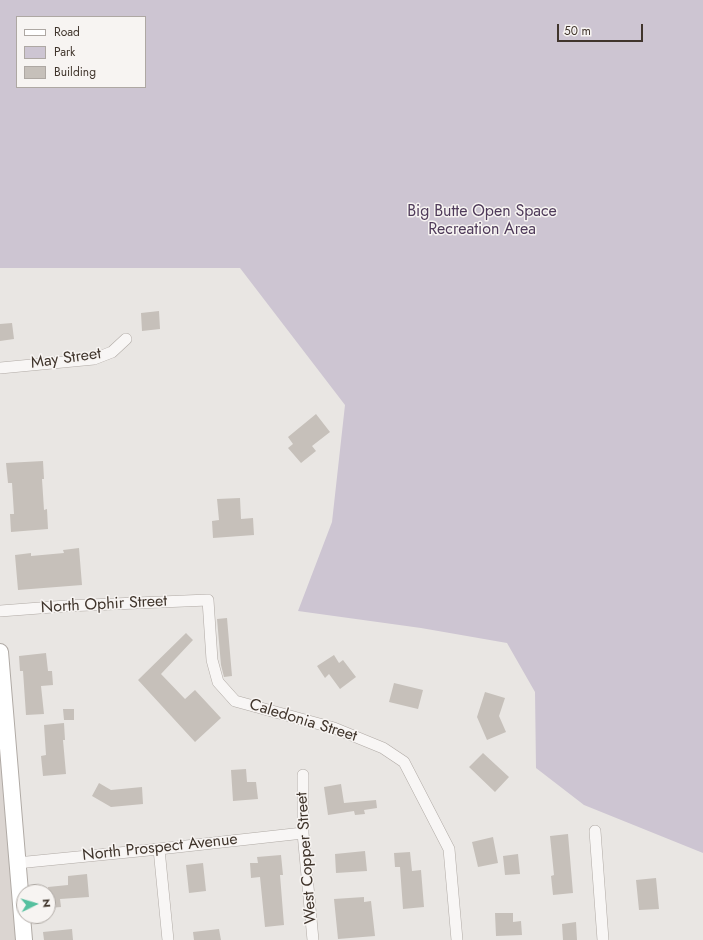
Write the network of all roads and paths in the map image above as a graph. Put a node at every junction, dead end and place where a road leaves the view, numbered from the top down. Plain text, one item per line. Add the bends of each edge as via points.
1 (126, 339) dead end
2 (0, 368) edge
3 (208, 600) joint
4 (0, 612) edge
5 (0, 652) edge
6 (303, 776) dead end
7 (595, 831) dead end
8 (303, 833) junction
9 (159, 849) junction
10 (17, 863) junction
11 (24, 940) edge
12 (168, 940) edge
13 (313, 940) edge
14 (457, 940) edge
15 (603, 940) edge

1 - 2 street, May Street via 112,352 94,359
3 - 4 street, North Ophir Street via 66,606
3 - 14 street, Caledonia Street via 212,660 218,682 235,701 334,728 383,748 404,762 450,849
5 - 10 street
6 - 8 street, West Copper Street
7 - 15 street
8 - 9 street, North Prospect Avenue
8 - 13 street, West Copper Street
9 - 10 street, North Prospect Avenue
9 - 12 street
10 - 11 street

